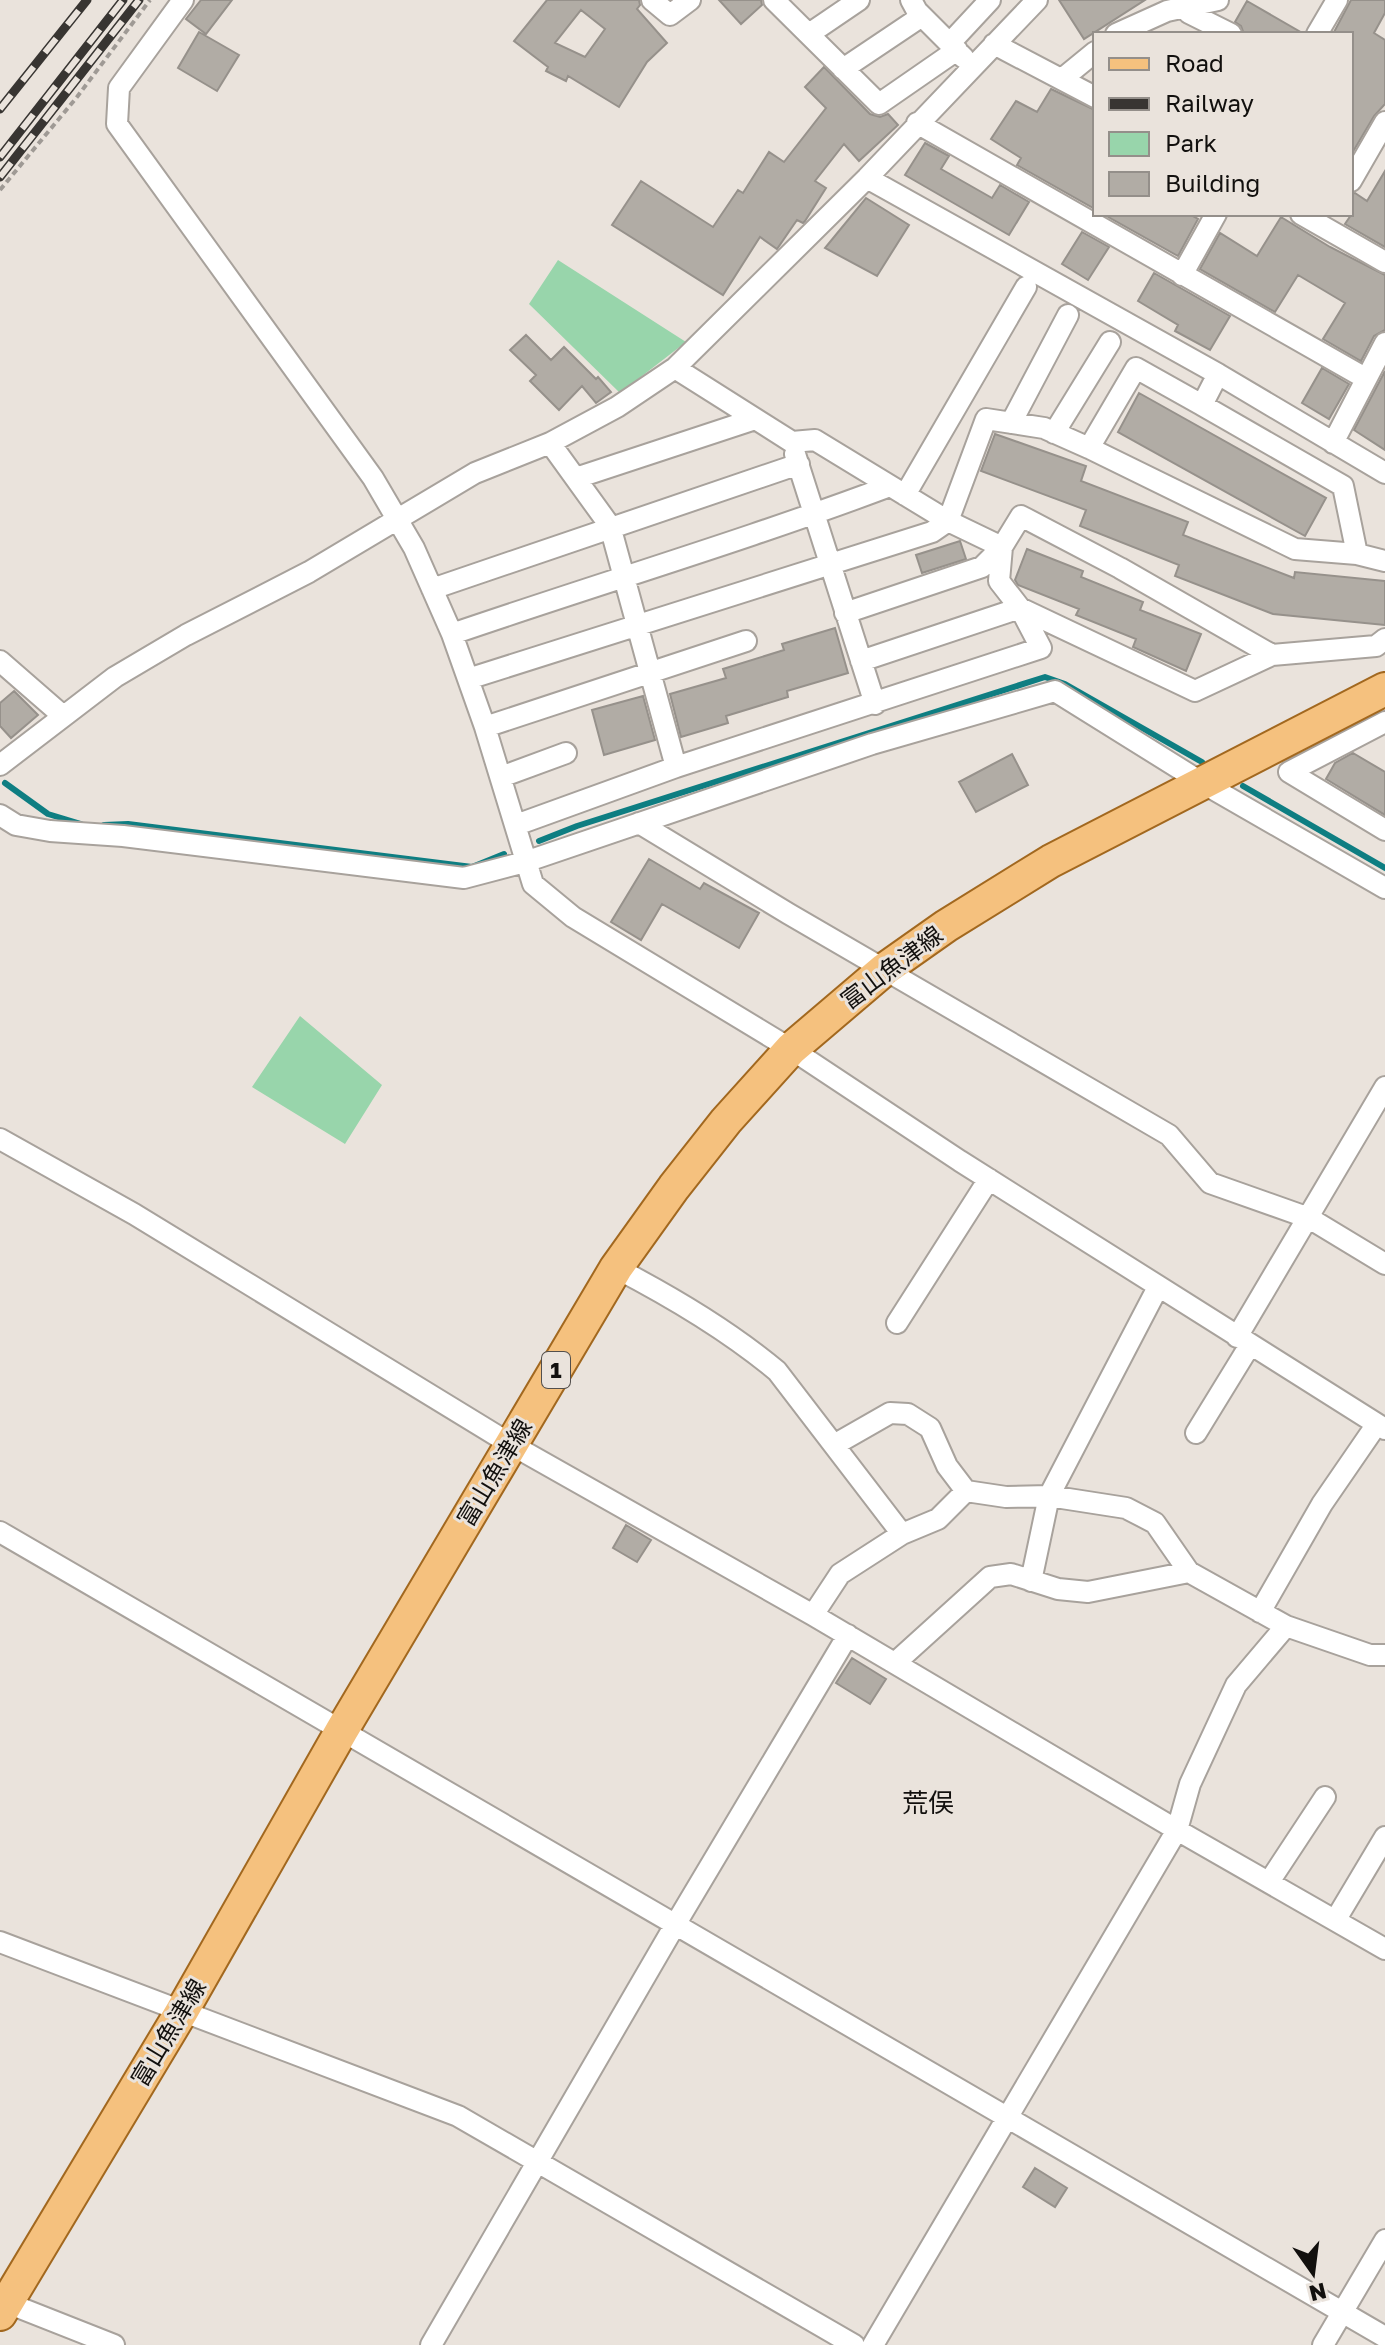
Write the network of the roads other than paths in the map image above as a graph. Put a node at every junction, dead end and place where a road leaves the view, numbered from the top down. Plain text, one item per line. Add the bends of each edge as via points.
1 (183, 0) edge
2 (652, 0) edge
3 (690, 0) edge
4 (774, 0) edge
5 (859, 0) edge
6 (990, 0) edge
7 (1037, 0) edge
8 (1218, 0) edge
9 (1337, 0) edge
10 (917, 6) edge
11 (1187, 7) junction
12 (1120, 32) edge
13 (1227, 32) edge
14 (1318, 32) edge
15 (809, 34) junction
16 (994, 44) junction
17 (953, 47) junction
18 (1093, 54) edge
19 (973, 66) junction
20 (843, 69) junction
21 (1062, 79) junction
22 (1093, 96) edge
23 (1385, 122) edge
24 (917, 123) junction
25 (867, 178) junction
26 (1353, 178) edge
27 (1215, 216) edge
28 (1328, 221) edge
29 (1385, 262) edge
30 (1182, 275) junction
31 (1026, 287) dead end
32 (1068, 315) dead end
33 (1110, 342) dead end
34 (1385, 343) edge
35 (675, 368) junction
36 (1218, 374) junction
37 (1365, 378) junction
38 (1202, 405) junction
39 (755, 419) junction
40 (1011, 423) junction
41 (1054, 433) junction
42 (792, 442) junction
43 (550, 443) junction
44 (1333, 443) junction
45 (1089, 448) junction
46 (799, 464) junction
47 (1385, 473) edge
48 (576, 478) junction
49 (897, 490) junction
50 (813, 514) junction
51 (396, 518) junction
52 (948, 521) junction
53 (610, 526) junction
54 (1002, 547) junction
55 (1357, 554) junction
56 (1385, 561) edge
57 (830, 566) junction
58 (624, 575) junction
59 (432, 589) junction
60 (1020, 608) junction
61 (845, 613) junction
62 (637, 624) junction
63 (452, 634) junction
64 (1385, 639) edge
65 (746, 641) dead end
66 (1272, 655) junction
67 (0, 661) edge
68 (861, 661) junction
69 (650, 673) junction
70 (468, 679) junction
71 (1385, 689) edge
72 (875, 704) junction
73 (62, 715) junction
74 (1385, 722) edge
75 (485, 727) junction
76 (1266, 750) junction
77 (566, 753) dead end
78 (0, 765) edge
79 (676, 767) junction
80 (1289, 772) junction
81 (501, 777) junction
82 (1201, 782) junction
83 (0, 815) edge
84 (639, 823) junction
85 (516, 825) junction
86 (1385, 830) edge
87 (525, 862) junction
88 (1385, 888) edge
89 (885, 969) junction
90 (791, 1049) junction
91 (1385, 1087) edge
92 (0, 1139) edge
93 (989, 1179) junction
94 (1309, 1218) junction
95 (1385, 1264) edge
96 (616, 1268) junction
97 (1158, 1287) junction
98 (897, 1323) dead end
99 (1243, 1341) junction
100 (1381, 1427) edge
101 (1196, 1433) dead end
102 (512, 1445) junction
103 (834, 1445) junction
104 (966, 1491) junction
105 (1049, 1496) junction
106 (0, 1532) edge
107 (902, 1534) junction
108 (1189, 1572) junction
109 (1031, 1581) junction
110 (1260, 1612) junction
111 (813, 1615) junction
112 (1286, 1626) junction
113 (848, 1635) junction
114 (1385, 1655) edge
115 (895, 1663) junction
116 (342, 1730) junction
117 (1325, 1797) dead end
118 (1177, 1830) junction
119 (1385, 1837) edge
120 (1269, 1882) junction
121 (1336, 1919) junction
122 (675, 1925) junction
123 (0, 1942) edge
124 (1385, 1949) edge
125 (182, 2011) junction
126 (1006, 2118) junction
127 (539, 2160) junction
128 (1385, 2240) edge
129 (2, 2306) edge
130 (1343, 2313) junction
131 (1385, 2337) edge
132 (114, 2345) edge
133 (431, 2345) edge
134 (854, 2345) edge
135 (873, 2345) edge
136 (1323, 2345) edge

1 - 51 street via 119,88 117,124 373,478
2 - 3 street via 670,15
4 - 15 street
5 - 15 street
6 - 17 street
7 - 16 street
8 - 11 street
9 - 14 street
10 - 17 street
10 - 20 street
11 - 12 street
11 - 13 street via 1189,13
15 - 20 street
16 - 19 street
16 - 21 street
17 - 19 street
17 - 20 street via 879,104
18 - 21 street
19 - 24 street
21 - 22 street
23 - 26 street
24 - 25 street
24 - 30 street
25 - 35 street
25 - 36 street
27 - 30 street
28 - 29 street
30 - 37 street
31 - 49 street
32 - 40 street
33 - 41 street
34 - 37 street
35 - 39 street
35 - 43 street
36 - 38 street
36 - 44 street
37 - 44 street
38 - 45 street via 1136,368
38 - 55 street via 1343,486
39 - 42 street
39 - 48 street
40 - 41 street
40 - 52 street via 986,419
41 - 45 street
42 - 46 street
42 - 49 street via 815,440
43 - 48 street
43 - 51 street via 475,473
44 - 47 street
45 - 55 street via 1295,549
46 - 50 street
46 - 53 street
48 - 53 street
49 - 50 street
49 - 52 street
50 - 57 street
50 - 58 street
51 - 59 street
51 - 73 street via 309,572 186,635
52 - 54 street
52 - 57 street via 932,532
53 - 58 street
53 - 59 street
54 - 60 street via 999,581
54 - 61 street via 982,567
54 - 66 street via 1021,516
55 - 56 street
57 - 61 street
57 - 62 street
58 - 62 street
58 - 63 street
59 - 63 street
60 - 66 street via 1195,691
60 - 68 street
60 - 72 street via 1041,648
61 - 68 street
62 - 69 street
62 - 70 street
63 - 70 street
64 - 66 street via 1376,646
65 - 69 street
67 - 73 street
68 - 72 street
69 - 75 street
69 - 79 street
70 - 75 street
71 - 76 main road, 富山魚津線 / 1
72 - 79 street
73 - 78 street
74 - 80 street
75 - 81 street
76 - 80 street
76 - 82 main road, 富山魚津線 / 1
77 - 81 street
79 - 85 street
80 - 86 street
81 - 85 street
82 - 84 street via 1055,691 872,744
82 - 88 street
82 - 89 main road, 富山魚津線 / 1 via 1051,861
83 - 87 street via 16,825 50,831 464,878
84 - 87 street
84 - 89 street
85 - 87 street
87 - 90 street via 533,884 573,917
89 - 90 main road, 富山魚津線 / 1
89 - 94 street via 1169,1135 1210,1183
90 - 93 street
90 - 96 main road, 富山魚津線 / 1 via 726,1121
91 - 94 street
92 - 102 street via 134,1214
93 - 97 street
93 - 98 street
94 - 95 street
94 - 99 street
96 - 102 main road, 富山魚津線 / 1
96 - 103 street via 755,1353 777,1371
97 - 99 street
97 - 105 street
99 - 100 street
99 - 101 street
100 - 110 street via 1322,1504
102 - 111 street
102 - 116 main road, 富山魚津線 / 1
103 - 104 street via 890,1413 908,1414 930,1428 947,1466
103 - 107 street
104 - 105 street
104 - 107 street via 938,1519
105 - 108 street via 1126,1508 1155,1523
105 - 109 street
106 - 116 street
107 - 111 street via 840,1574
108 - 109 street via 1088,1592
108 - 110 street
109 - 115 street via 1011,1574 990,1577
110 - 112 street
111 - 113 street
112 - 114 street via 1370,1655
112 - 118 street via 1236,1685 1190,1784
113 - 115 street
113 - 122 street
115 - 118 street
116 - 122 street
116 - 125 main road, 富山魚津線 / 1
117 - 120 street
118 - 120 street
118 - 126 street
119 - 121 street
120 - 121 street
121 - 124 street
122 - 126 street
122 - 127 street
123 - 125 street
125 - 127 street via 458,2116
125 - 129 main road, 富山魚津線 / 1
126 - 130 street
126 - 135 street
127 - 133 street
127 - 134 street
128 - 130 street
129 - 132 street
130 - 131 street
130 - 136 street

